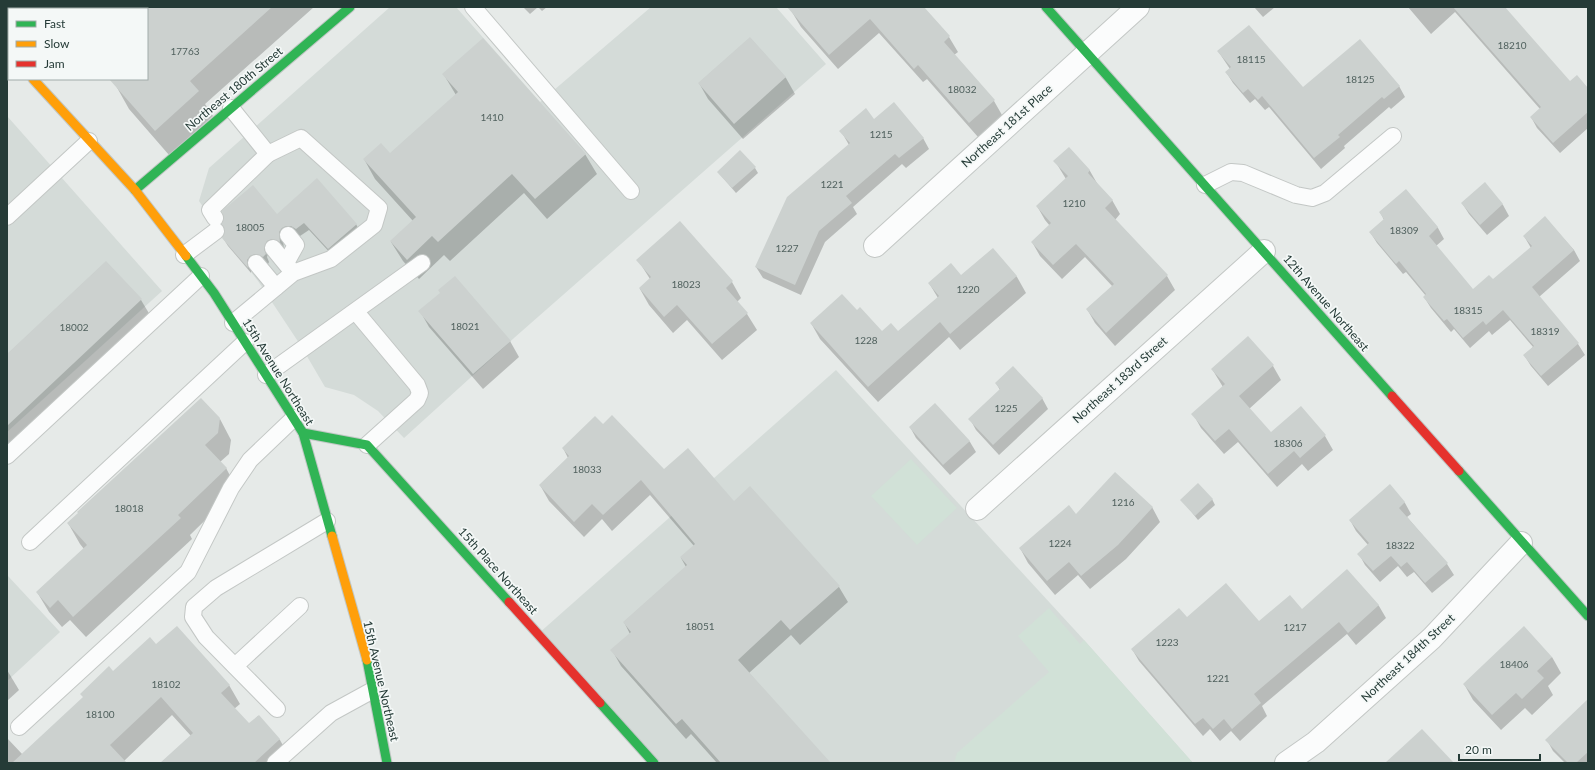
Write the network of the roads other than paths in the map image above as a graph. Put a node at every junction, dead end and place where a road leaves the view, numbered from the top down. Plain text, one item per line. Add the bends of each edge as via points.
1 (350, 7) edge
2 (473, 7) edge
3 (1046, 7) edge
4 (1138, 7) edge
5 (1088, 53) junction
6 (33, 80) edge
7 (231, 108) junction
8 (1393, 136) dead end
9 (89, 141) junction
10 (268, 154) junction
11 (1205, 185) junction
12 (135, 190) junction
13 (632, 191) dead end
14 (7, 217) edge
15 (288, 235) dead end
16 (875, 246) dead end
17 (273, 248) dead end
18 (1264, 251) junction
19 (184, 255) junction
20 (256, 263) dead end
21 (422, 263) dead end
22 (290, 268) junction
23 (201, 276) junction
24 (276, 287) junction
25 (356, 312) junction
26 (233, 323) junction
27 (245, 342) junction
28 (266, 375) junction
29 (294, 418) junction
30 (303, 433) junction
31 (368, 445) junction
32 (7, 456) edge
33 (976, 509) dead end
34 (327, 521) junction
35 (30, 542) dead end
36 (1521, 543) junction
37 (300, 606) dead end
38 (1588, 616) edge
39 (235, 666) junction
40 (373, 690) junction
41 (277, 709) dead end
42 (19, 727) dead end
43 (275, 763) edge
44 (387, 763) edge
45 (654, 763) edge
46 (1286, 763) edge

1 - 7 street, Northeast 180th Street
2 - 13 lane
3 - 5 street, 12th Avenue Northeast
4 - 5 street, Northeast 181st Place
5 - 11 street, 12th Avenue Northeast
5 - 16 street, Northeast 181st Place
6 - 9 street, 15th Avenue Northeast
7 - 10 lane
7 - 12 street, Northeast 180th Street
8 - 11 lane via 1325,194 1312,198 1296,195 1243,173 1231,172
9 - 12 street, 15th Avenue Northeast
9 - 14 lane
10 - 19 lane via 246,183 230,198 210,210 216,224
10 - 22 lane via 301,138 379,208 374,225 331,259
11 - 18 street, 12th Avenue Northeast
12 - 19 street, 15th Avenue Northeast
15 - 22 lane via 296,245
17 - 22 lane
18 - 33 street, Northeast 183rd Street
18 - 36 street, 12th Avenue Northeast
19 - 23 street, 15th Avenue Northeast
20 - 24 lane
21 - 25 lane
22 - 24 lane
23 - 26 street, 15th Avenue Northeast
23 - 32 lane
24 - 26 lane
25 - 28 lane
25 - 31 lane via 417,385 420,393 416,400
26 - 27 street, 15th Avenue Northeast
27 - 28 street, 15th Avenue Northeast
27 - 35 lane
28 - 29 street, 15th Avenue Northeast
29 - 30 street, 15th Avenue Northeast
29 - 42 lane via 250,460 231,488 188,572
30 - 31 street
30 - 34 street, 15th Avenue Northeast
31 - 45 street, 15th Place Northeast
34 - 39 lane via 216,588 194,607 193,617 206,637
34 - 40 street, 15th Avenue Northeast
36 - 38 street, 12th Avenue Northeast
36 - 46 street, Northeast 184th Street via 1432,638 1316,742
37 - 39 lane
39 - 41 lane
40 - 43 lane via 331,713
40 - 44 street, 15th Avenue Northeast

